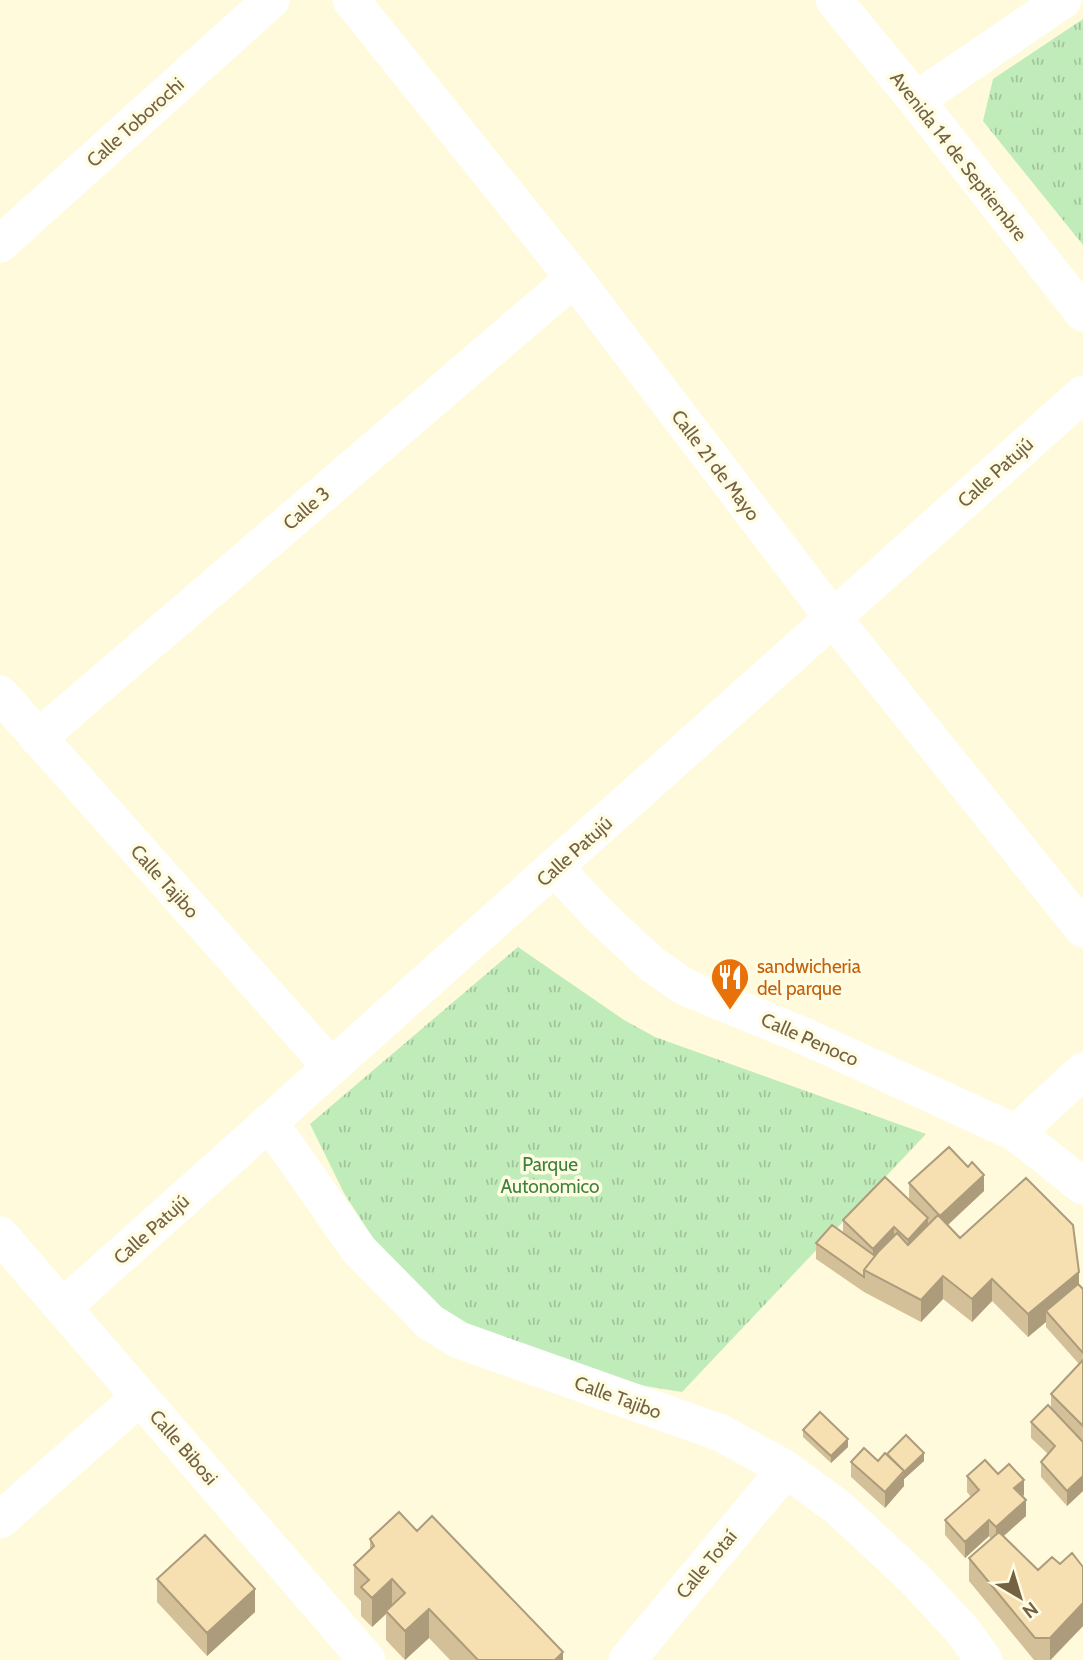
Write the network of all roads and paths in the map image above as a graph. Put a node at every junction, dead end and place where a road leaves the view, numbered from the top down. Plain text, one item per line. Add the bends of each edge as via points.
1 (271, 0) edge
2 (351, 0) edge
3 (834, 0) edge
4 (1063, 0) edge
5 (916, 100) junction
6 (0, 244) edge
7 (574, 278) junction
8 (1083, 313) edge
9 (1083, 394) edge
10 (833, 618) junction
11 (0, 694) edge
12 (38, 738) junction
13 (555, 868) junction
14 (1083, 929) edge
15 (331, 1067) junction
16 (1083, 1071) edge
17 (269, 1122) junction
18 (1017, 1133) junction
19 (1083, 1186) edge
20 (0, 1235) edge
21 (63, 1307) junction
22 (141, 1396) junction
23 (786, 1469) junction
24 (0, 1520) edge
25 (367, 1660) edge
26 (627, 1660) edge
27 (984, 1660) edge

1 - 6 street, Calle Toborochi
2 - 7 street, Calle 21 de Mayo
3 - 5 street, Avenida 14 de Septiembre
4 - 5 street
5 - 8 street, Avenida 14 de Septiembre
7 - 10 street, Calle 21 de Mayo
7 - 12 street, Calle 3
9 - 10 street, Calle Patujú
10 - 13 street, Calle Patujú
10 - 14 street, Calle 21 de Mayo
11 - 12 street, Calle Tajibo
12 - 15 street, Calle Tajibo
13 - 15 street, Calle Patujú
13 - 18 street, Calle Penoco via 644,957 685,987
15 - 17 street, Calle Patujú
16 - 18 street
17 - 21 street, Calle Patujú
17 - 23 street, Calle Tajibo via 359,1250 430,1322 459,1340 721,1433
18 - 19 street, Calle Penoco
20 - 21 street, Calle Bibosi
21 - 22 street, Calle Bibosi
22 - 24 street
22 - 25 street, Calle Bibosi
23 - 26 street, Calle Totaí
23 - 27 street, Calle Tajibo via 840,1509 915,1578

